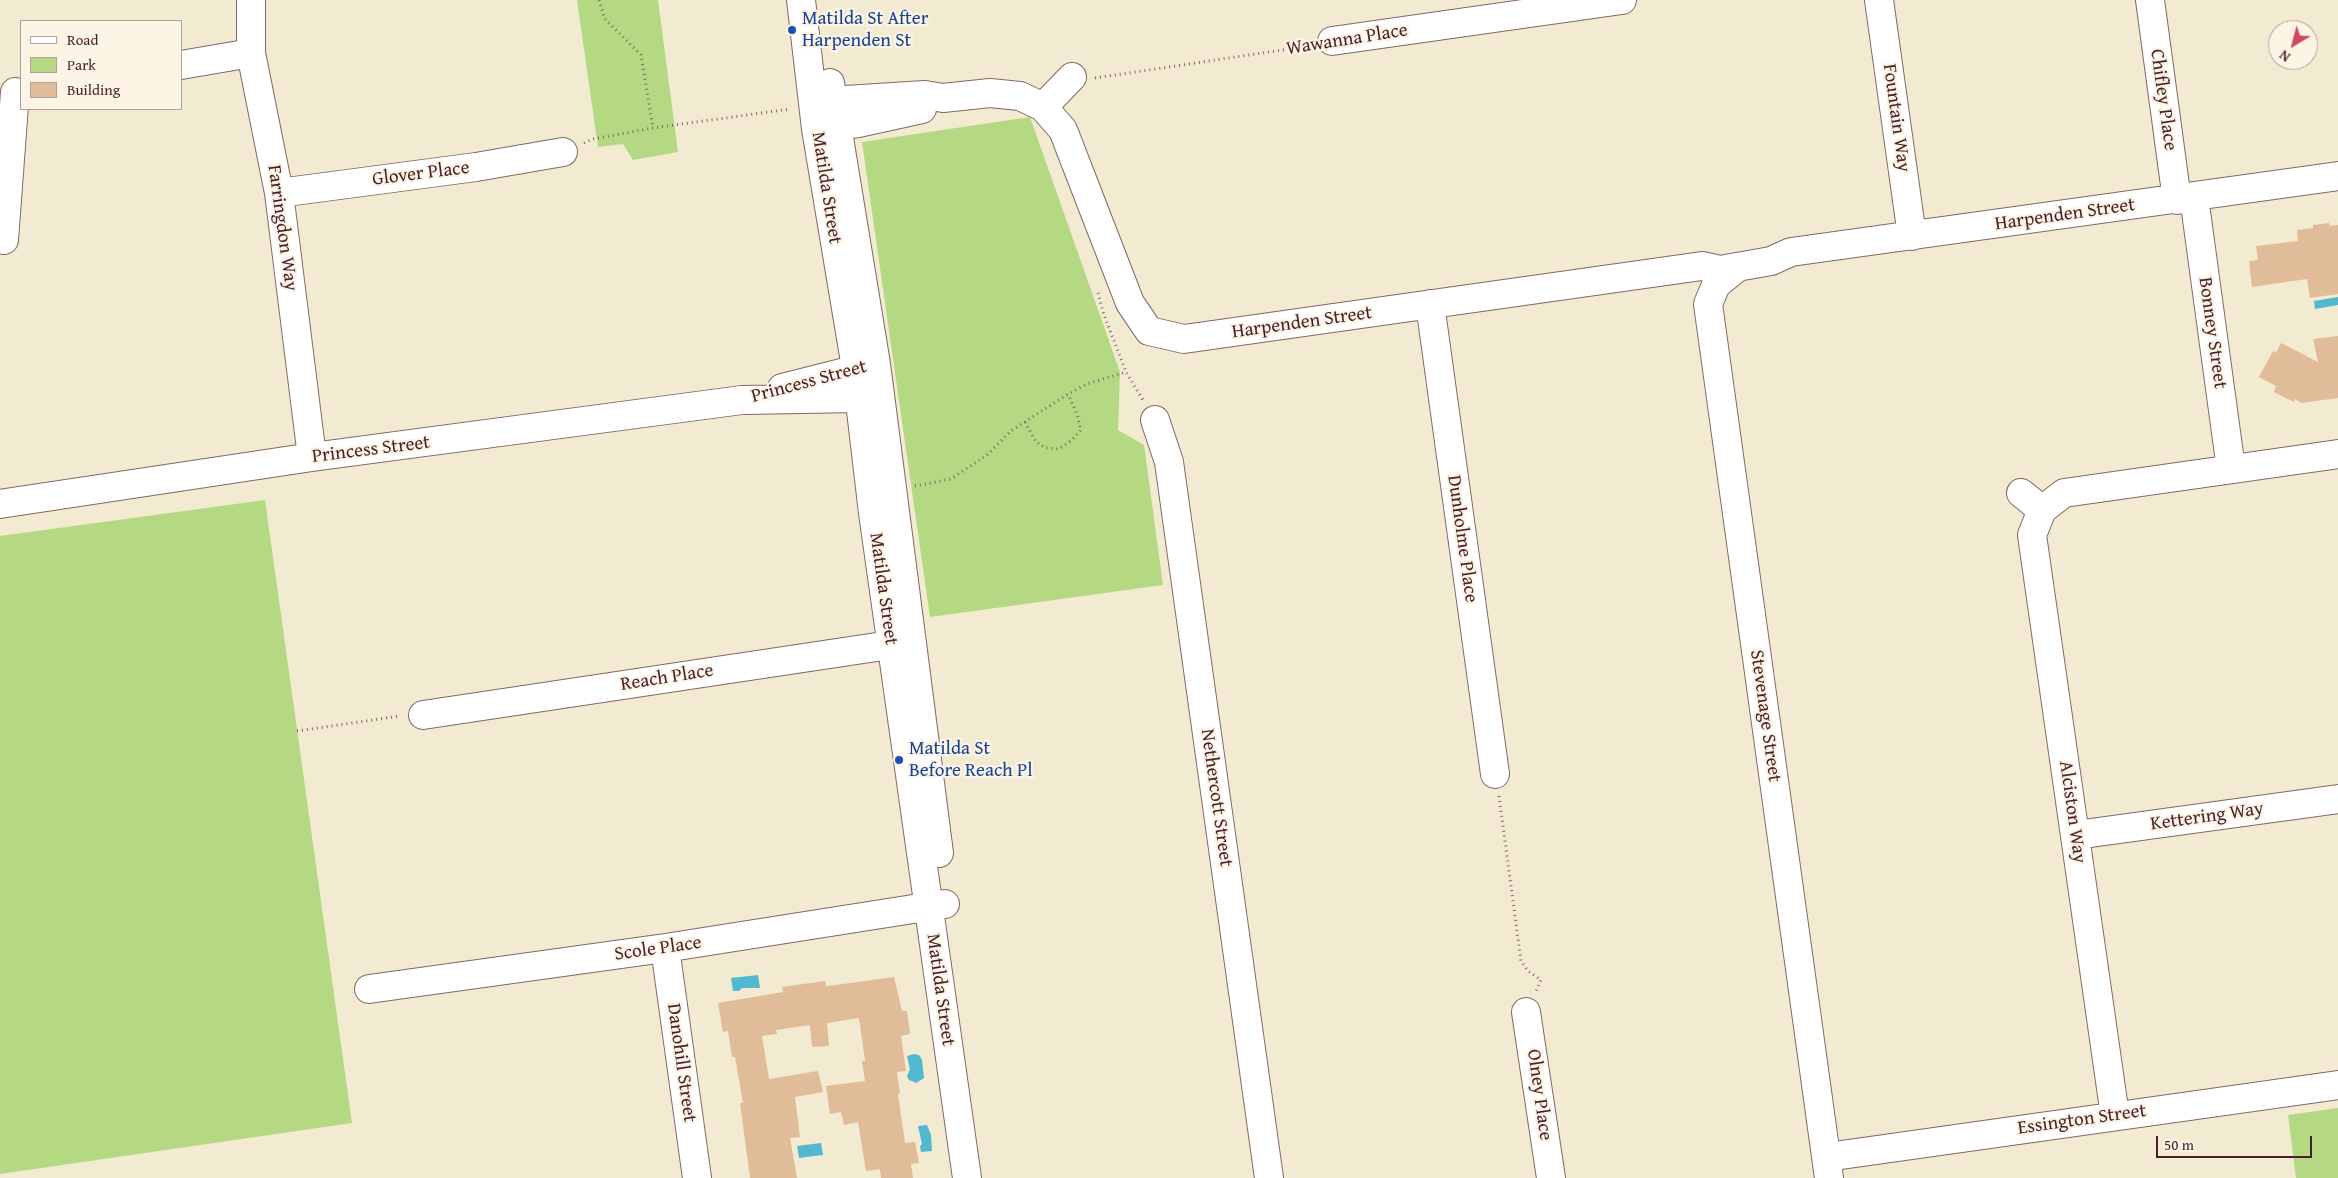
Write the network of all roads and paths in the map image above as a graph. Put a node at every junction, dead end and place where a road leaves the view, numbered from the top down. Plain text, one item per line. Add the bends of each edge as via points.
1 (251, 0) edge
2 (599, 0) edge
3 (801, 0) edge
4 (821, 0) edge
5 (1622, 0) edge
6 (1879, 0) edge
7 (2150, 0) edge
8 (1332, 41) joint
9 (251, 53) junction
10 (182, 65) edge
11 (1072, 77) joint
12 (12, 90) edge
13 (1043, 107) junction
14 (822, 113) junction
15 (653, 128) junction
16 (563, 152) joint
17 (2338, 176) edge
18 (279, 193) junction
19 (2186, 198) junction
20 (1912, 236) junction
21 (4, 240) dead end
22 (1791, 252) junction
23 (1702, 266) junction
24 (1738, 267) junction
25 (1096, 283) dead end
26 (1430, 304) junction
27 (866, 366) junction
28 (1126, 372) junction
29 (1068, 394) junction
30 (870, 397) junction
31 (742, 400) junction
32 (1155, 420) joint
33 (1025, 422) junction
34 (2338, 454) edge
35 (312, 457) junction
36 (2231, 469) junction
37 (907, 488) dead end
38 (2021, 493) dead end
39 (0, 504) edge
40 (2042, 510) junction
41 (901, 643) junction
42 (423, 715) joint
43 (297, 731) dead end
44 (1495, 774) joint
45 (2338, 799) edge
46 (2076, 835) junction
47 (937, 906) junction
48 (665, 948) junction
49 (369, 989) dead end
50 (1526, 1012) joint
51 (2338, 1085) edge
52 (2115, 1116) junction
53 (1828, 1168) edge
54 (697, 1178) edge
55 (967, 1178) edge
56 (985, 1178) edge
57 (1269, 1178) edge
58 (1551, 1178) edge

1 - 9 street, Farringdon Way
2 - 15 path via 605,19 640,55
3 - 14 street, Matilda Street
4 - 14 street, Matilda Street
5 - 8 street, Wawanna Place
6 - 20 street, Fountain Way
7 - 19 street, Chifley Place
8 - 11 path, Wawanna Place via 1094,78
9 - 10 street
9 - 18 street, Farringdon Way
11 - 13 street
12 - 21 street
13 - 14 street, Harpenden Street via 1020,96 990,92 943,98 925,95
13 - 26 street, Harpenden Street via 1063,130 1130,303 1150,331 1184,339
14 - 15 path via 781,109
14 - 27 street, Matilda Street
15 - 16 path via 593,139
16 - 18 street, Glover Place via 476,168
17 - 19 street, Harpenden Street
18 - 35 street, Farringdon Way
19 - 20 street, Harpenden Street
19 - 36 street, Bonney Street
20 - 22 street, Harpenden Street
22 - 23 street, Harpenden Street via 1770,247 1715,255
22 - 24 street, Harpenden Street via 1771,261
23 - 24 street, Harpenden Street via 1720,270
23 - 26 street, Harpenden Street
24 - 53 street, Stevenage Street via 1716,285 1708,304
25 - 28 path via 1103,312
26 - 44 street, Dunholme Place
27 - 30 street, Matilda Street
27 - 31 street, Princess Street
28 - 29 path via 1086,384
28 - 32 path
29 - 33 path
29 - 33 path via 1081,430 1059,449 1046,448 1036,442
30 - 31 street, Princess Street
30 - 41 street, Matilda Street
31 - 35 street, Princess Street
32 - 57 street, Nethercott Street via 1169,462
33 - 37 path via 987,455 951,479
34 - 36 street
35 - 39 street, Princess Street
36 - 40 street via 2064,493
38 - 40 street
40 - 46 street, Alciston Way via 2032,535
41 - 42 street, Reach Place
41 - 47 street, Matilda Street
42 - 43 path via 394,716
44 - 50 path via 1521,961 1541,980
45 - 46 street, Kettering Way
46 - 52 street, Alciston Way
47 - 48 street, Scole Place
47 - 55 street, Matilda Street
47 - 56 street, Matilda Street
48 - 49 street, Scole Place
48 - 54 street, Danohill Street
50 - 58 street, Olney Place
51 - 52 street, Essington Street
52 - 53 street, Essington Street

